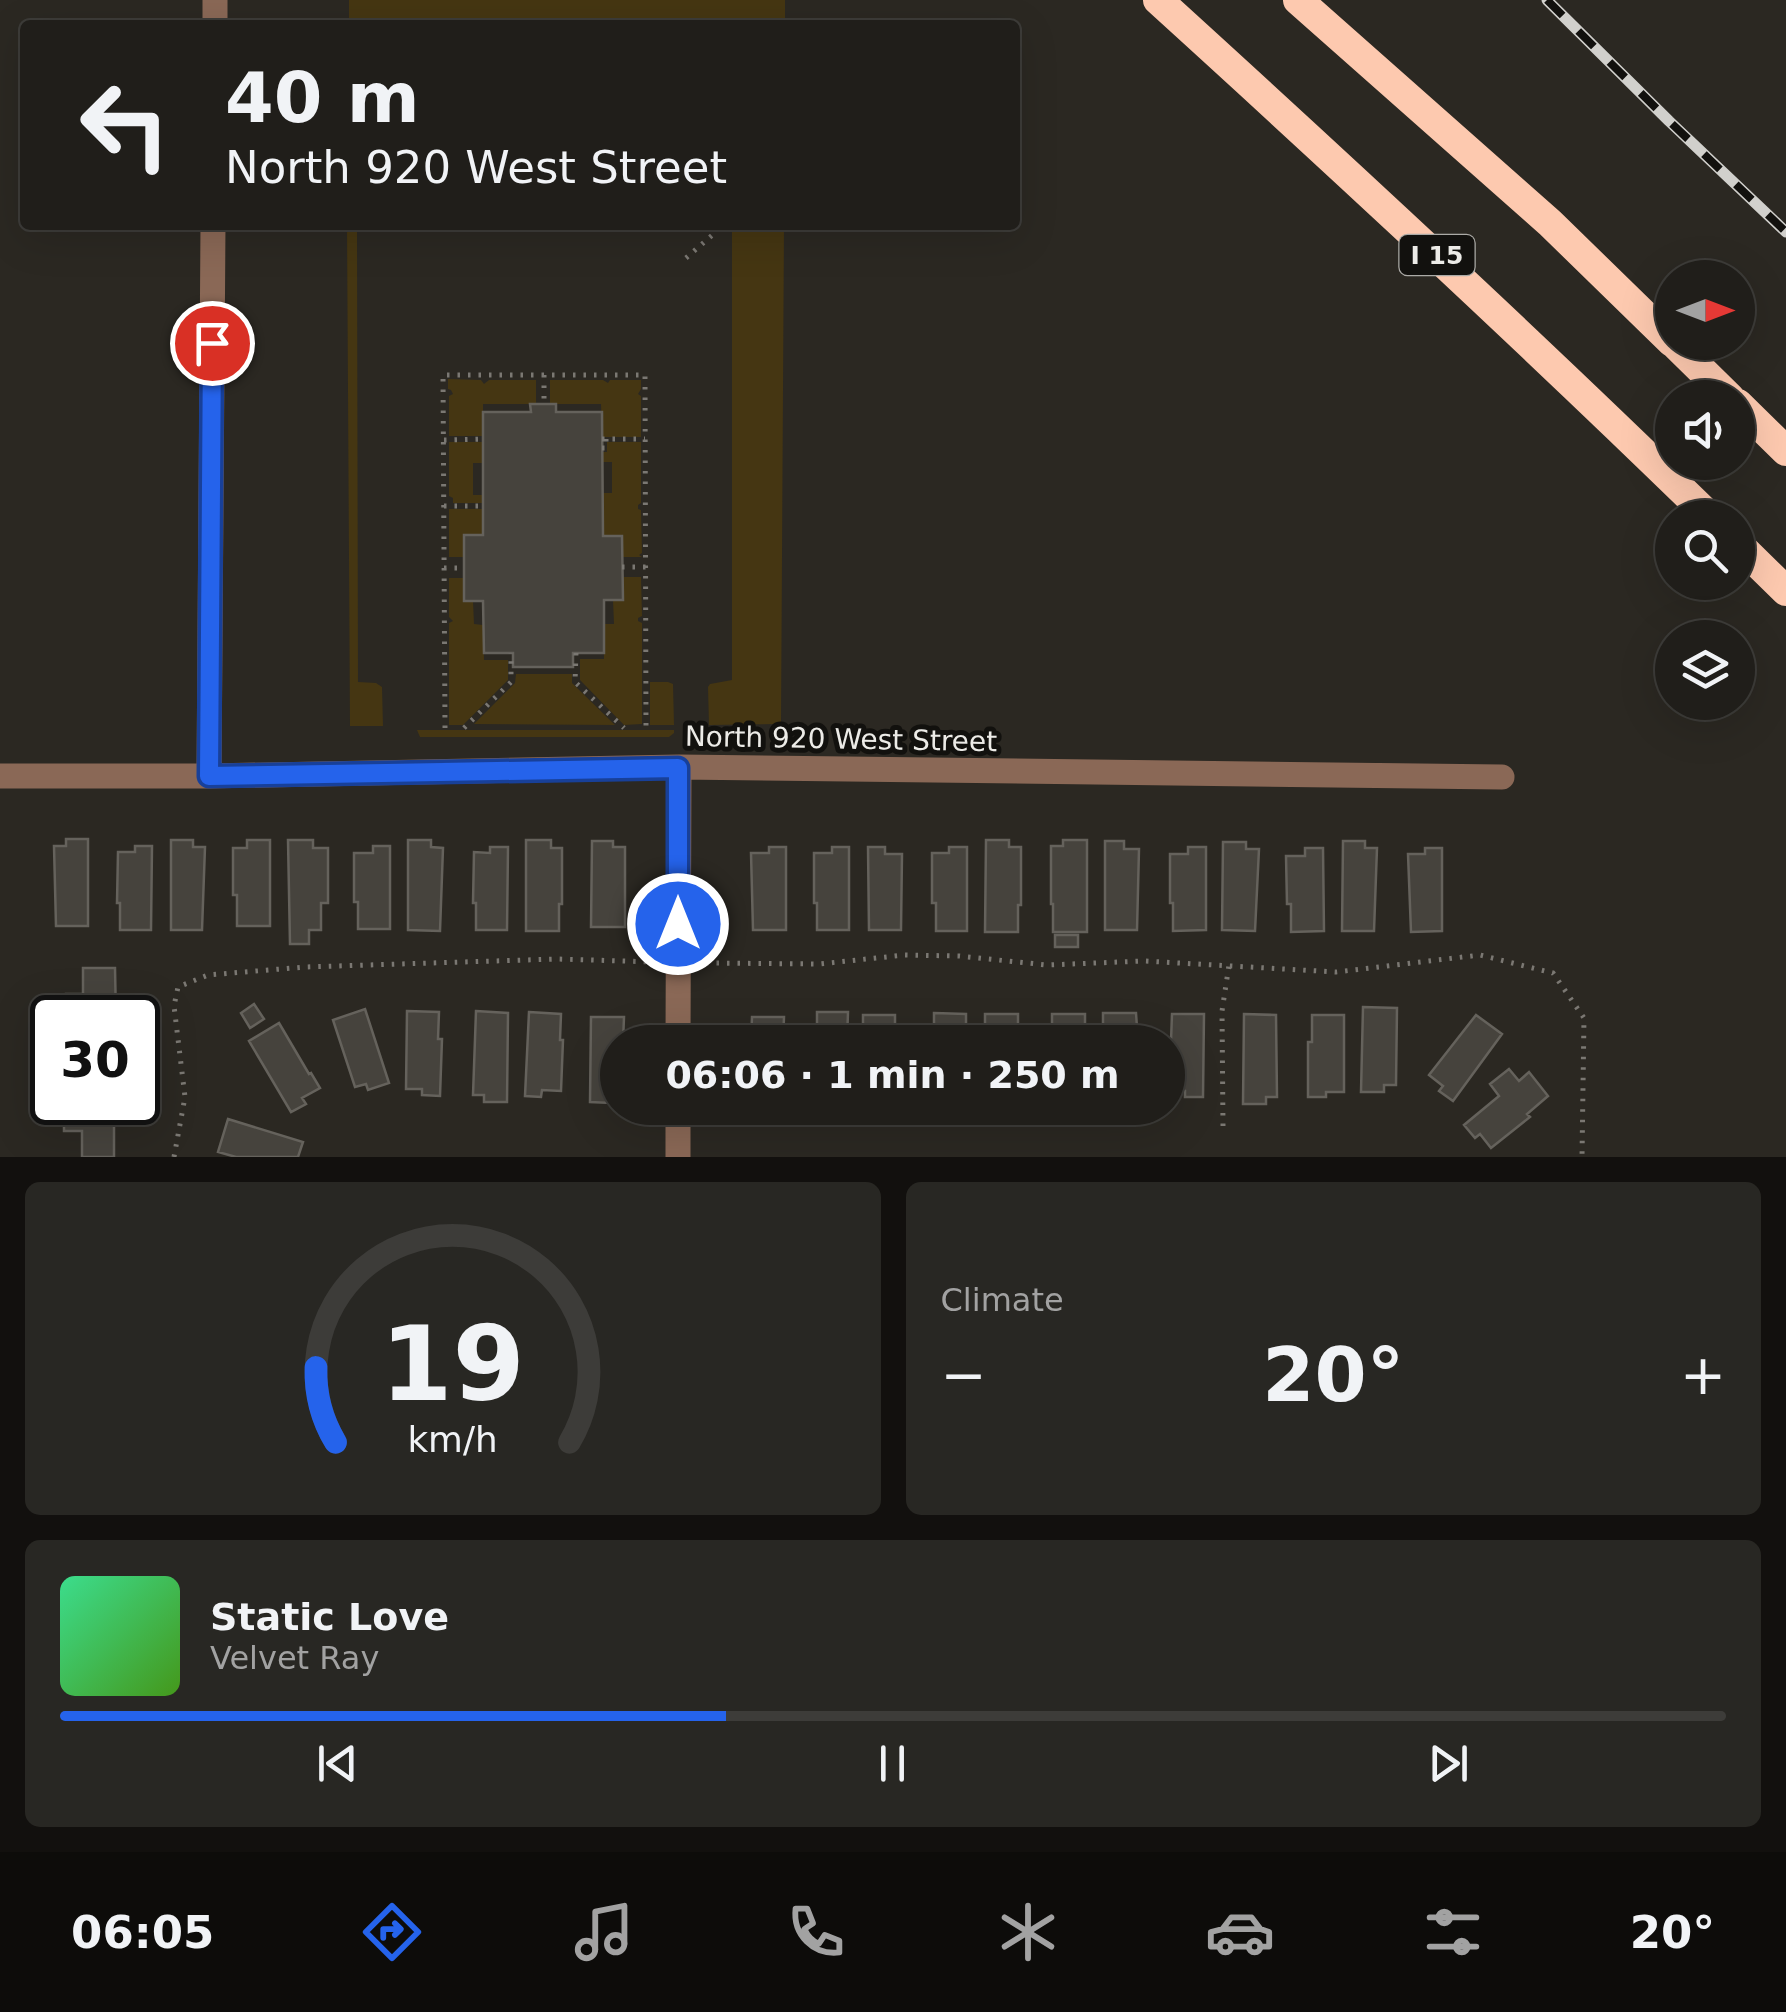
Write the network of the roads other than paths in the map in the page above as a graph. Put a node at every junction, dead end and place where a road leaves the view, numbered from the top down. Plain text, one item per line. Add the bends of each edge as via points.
1 (1158, 0) edge
2 (1298, 0) edge
3 (214, 230) edge
4 (1655, 325) edge
5 (1691, 360) edge
6 (1712, 380) edge
7 (1755, 421) edge
8 (1786, 451) edge
9 (1693, 500) edge
10 (1755, 561) edge
11 (1786, 591) edge
12 (678, 768) junction
13 (0, 776) edge
14 (209, 776) junction
15 (1502, 777) dead end
16 (678, 1025) edge
17 (678, 1125) edge
18 (678, 1157) edge

1 - 9 highway, I 15
2 - 4 highway
3 - 14 street
5 - 6 highway
7 - 8 highway
10 - 11 highway
12 - 14 street, North 920 West Street
12 - 15 street, North 920 West Street
12 - 16 street
13 - 14 street, North 920 West Street
17 - 18 street

